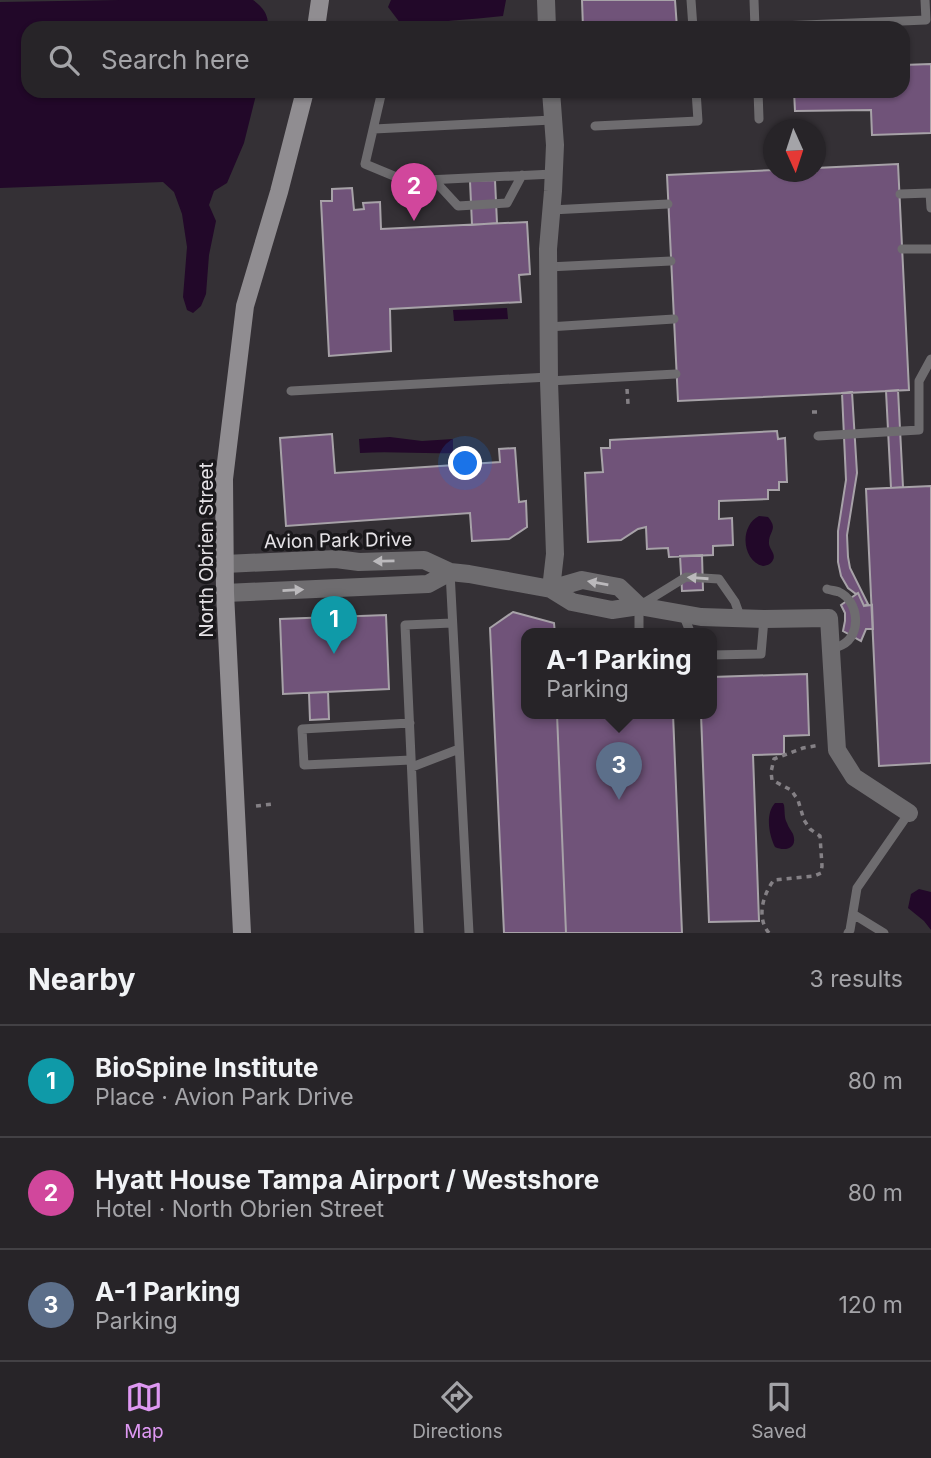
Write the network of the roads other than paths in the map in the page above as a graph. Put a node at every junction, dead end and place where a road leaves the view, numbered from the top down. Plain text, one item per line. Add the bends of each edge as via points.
1 (320, 0) edge
2 (546, 0) edge
3 (691, 0) edge
4 (754, 0) edge
5 (925, 0) edge
6 (318, 21) edge
7 (547, 21) edge
8 (692, 21) edge
9 (755, 21) edge
10 (902, 21) edge
11 (303, 98) edge
12 (381, 98) edge
13 (551, 98) edge
14 (696, 98) edge
15 (758, 98) edge
16 (759, 119) dead end
17 (552, 120) junction
18 (595, 126) dead end
19 (374, 129) junction
20 (553, 174) junction
21 (522, 176) junction
22 (434, 180) junction
23 (930, 193) edge
24 (900, 194) dead end
25 (668, 204) dead end
26 (931, 208) edge
27 (551, 210) junction
28 (902, 250) dead end
29 (931, 250) edge
30 (671, 261) dead end
31 (548, 267) junction
32 (674, 319) dead end
33 (548, 327) junction
34 (931, 359) edge
35 (676, 374) dead end
36 (549, 379) junction
37 (291, 391) dead end
38 (818, 436) dead end
39 (225, 564) junction
40 (450, 572) junction
41 (551, 589) junction
42 (827, 589) dead end
43 (225, 593) junction
44 (639, 606) junction
45 (683, 614) junction
46 (741, 619) junction
47 (764, 619) junction
48 (452, 622) junction
49 (639, 628) edge
50 (689, 628) edge
51 (831, 649) junction
52 (717, 656) edge
53 (410, 723) junction
54 (459, 749) junction
55 (411, 763) junction
56 (909, 813) joint
57 (853, 914) junction
58 (242, 933) edge
59 (419, 933) edge
60 (469, 933) edge
61 (848, 933) edge
62 (884, 933) edge

1 - 6 street
2 - 7 street
3 - 8 lane
4 - 9 lane
5 - 10 lane via 926,20
11 - 39 street, North Obrien Street via 245,306 224,479
12 - 19 lane
13 - 17 street
14 - 18 lane via 698,121
15 - 16 lane
17 - 19 lane
17 - 20 street
19 - 22 lane via 365,164 405,181
20 - 21 lane
20 - 27 street
21 - 22 lane
21 - 22 lane via 507,203 458,206
23 - 24 lane
23 - 26 lane
25 - 27 lane
27 - 31 street
28 - 29 lane
30 - 31 lane
31 - 33 street
32 - 33 lane
33 - 36 street
34 - 38 lane via 919,381 919,430
35 - 36 lane
36 - 37 lane
36 - 41 street via 555,554
40 -> 39 street, Avion Park Drive via 425,560
39 - 43 street, North Obrien Street
40 - 41 street, Avion Park Drive
43 -> 40 street, Avion Park Drive via 428,584
40 - 48 lane
41 - 44 street, Avion Park Drive via 582,580 619,587
42 - 51 lane via 843,595 856,616 849,640
43 - 58 street, North Obrien Street
44 - 45 street, Avion Park Drive
46 -> 44 lane via 719,579 685,576
44 - 49 lane
45 - 46 street, Avion Park Drive
45 - 50 lane
46 - 47 street, Avion Park Drive
47 - 51 street, Avion Park Drive via 829,618
47 - 52 lane via 761,654
48 - 53 lane via 405,625
48 - 54 lane
51 - 56 street, Avion Park Drive via 837,750 854,777
53 - 55 lane
53 - 55 lane via 302,729 304,765
54 - 55 lane
54 - 60 lane
55 - 59 lane
56 - 57 lane via 857,888
57 - 61 lane
57 - 62 lane

